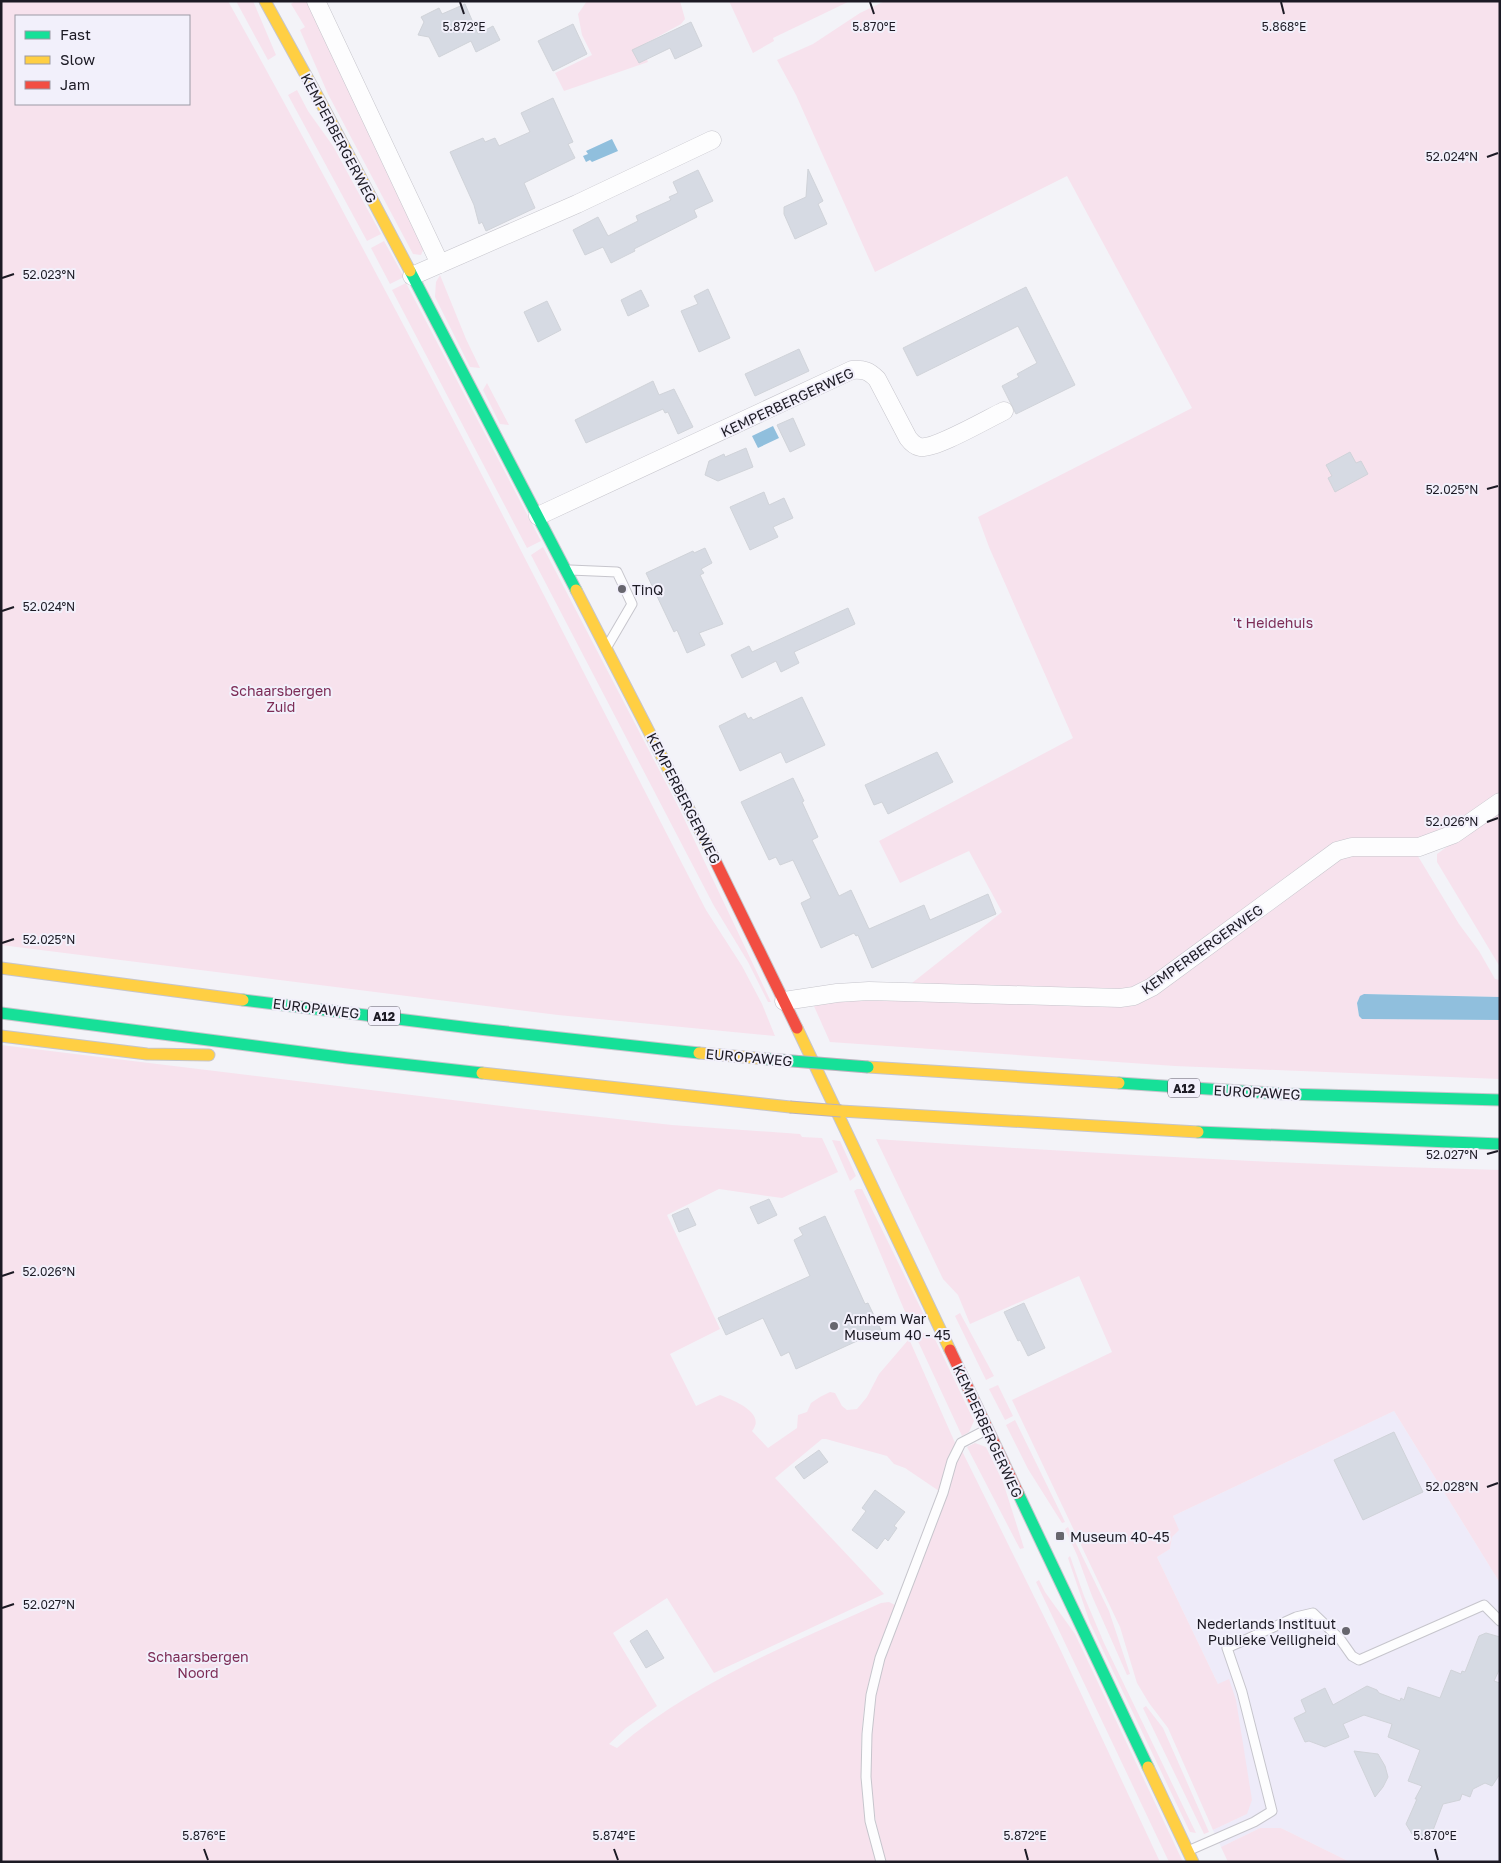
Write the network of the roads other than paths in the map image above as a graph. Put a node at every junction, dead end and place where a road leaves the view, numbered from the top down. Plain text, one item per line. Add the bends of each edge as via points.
1 (265, 1) edge
2 (316, 1) edge
3 (712, 140) dead end
4 (440, 264) junction
5 (412, 276) junction
6 (1004, 411) dead end
7 (538, 516) junction
8 (566, 570) junction
9 (606, 648) junction
10 (1500, 802) edge
11 (1, 968) edge
12 (784, 1001) junction
13 (1, 1013) edge
14 (1, 1036) edge
15 (223, 1056) dead end
16 (242, 1056) dead end
17 (347, 1058) junction
18 (1500, 1100) edge
19 (1500, 1144) edge
20 (987, 1429) junction
21 (1500, 1621) edge
22 (1188, 1851) junction
23 (881, 1862) edge
24 (1193, 1862) edge

1 - 5 main road, KEMPERBERGERWEG
2 - 4 street
3 - 4 street
4 - 5 street
5 - 7 main road, KEMPERBERGERWEG
6 - 7 street, KEMPERBERGERWEG via 936,445 922,448 908,438 877,379 863,369 852,370
7 - 8 main road, KEMPERBERGERWEG
8 - 9 main road, KEMPERBERGERWEG
8 - 9 lane via 617,572 632,604
9 - 12 main road, KEMPERBERGERWEG
10 - 12 street, KEMPERBERGERWEG via 1454,834 1419,847 1352,847 1338,851 1152,987 1134,996 868,991
11 - 18 main road, EUROPAWEG / A12, bridge via 243,1000 767,1059 1285,1094
12 - 20 main road, KEMPERBERGERWEG
13 - 17 main road
14 - 15 main road via 147,1054
16 - 17 main road
17 - 19 main road, bridge via 890,1115 1241,1135
20 - 22 main road, KEMPERBERGERWEG
20 - 23 lane via 961,1443 952,1461 880,1658 873,1686 866,1777 870,1821
21 - 22 lane via 1484,1605 1358,1660 1313,1613 1296,1617 1228,1648 1272,1811
22 - 24 main road, KEMPERBERGERWEG

